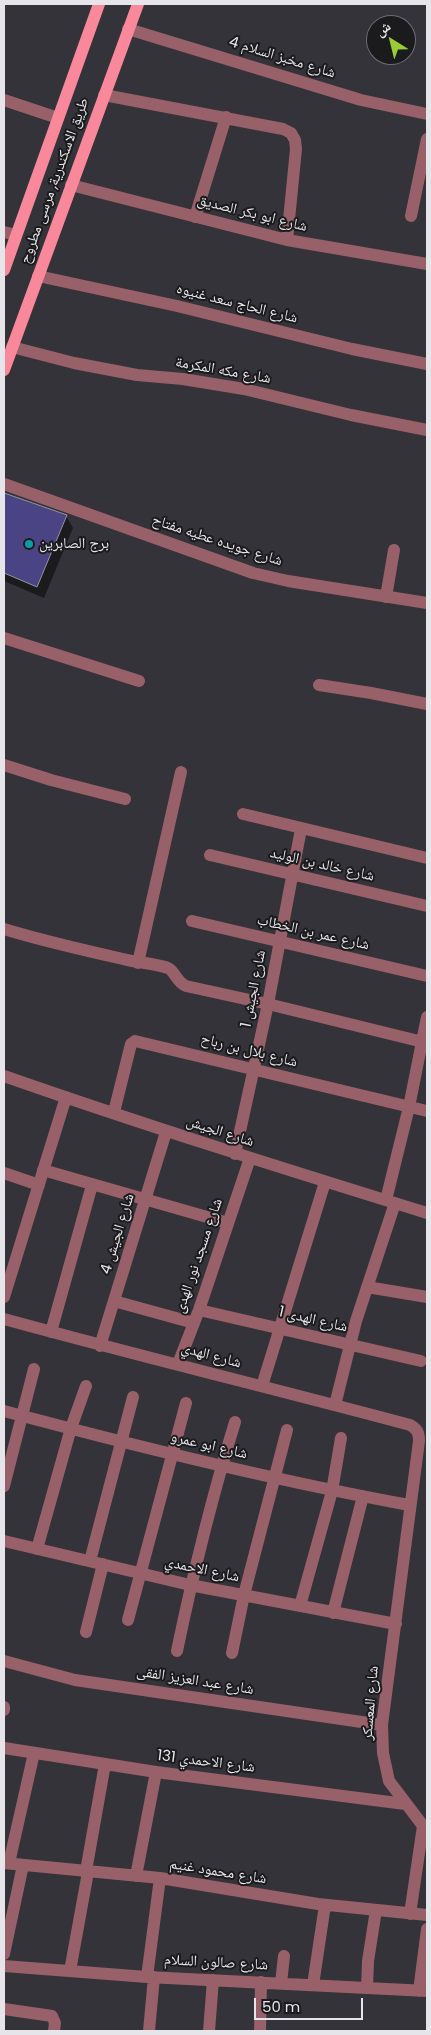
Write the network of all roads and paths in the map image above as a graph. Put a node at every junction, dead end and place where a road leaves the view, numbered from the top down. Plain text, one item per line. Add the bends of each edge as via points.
1 (97, 4) edge
2 (138, 4) edge
3 (128, 29) junction
4 (104, 95) junction
5 (4, 100) edge
6 (427, 114) edge
7 (226, 117) junction
8 (58, 118) junction
9 (427, 139) edge
10 (71, 185) junction
11 (411, 216) dead end
12 (195, 217) junction
13 (10, 233) edge
14 (287, 240) junction
15 (427, 264) edge
16 (4, 270) edge
17 (38, 276) junction
18 (12, 347) junction
19 (427, 364) edge
20 (4, 370) edge
21 (427, 430) edge
22 (4, 484) edge
23 (394, 550) dead end
24 (386, 597) junction
25 (427, 603) edge
26 (4, 638) edge
27 (140, 681) dead end
28 (318, 685) dead end
29 (427, 704) edge
30 (4, 764) edge
31 (181, 772) dead end
32 (125, 799) dead end
33 (242, 814) dead end
34 (301, 829) junction
35 (210, 855) dead end
36 (427, 858) edge
37 (293, 874) junction
38 (427, 906) edge
39 (192, 922) dead end
40 (4, 929) edge
41 (280, 942) junction
42 (138, 963) junction
43 (427, 976) edge
44 (268, 1004) junction
45 (427, 1017) edge
46 (425, 1042) edge
47 (255, 1069) junction
48 (4, 1076) edge
49 (66, 1097) junction
50 (409, 1107) junction
51 (114, 1112) junction
52 (427, 1112) edge
53 (166, 1132) junction
54 (235, 1154) junction
55 (250, 1158) junction
56 (43, 1170) junction
57 (4, 1173) edge
58 (325, 1182) junction
59 (39, 1185) junction
60 (92, 1185) junction
61 (145, 1200) junction
62 (391, 1202) junction
63 (427, 1213) edge
64 (228, 1223) junction
65 (367, 1287) junction
66 (4, 1297) edge
67 (427, 1297) edge
68 (114, 1301) junction
69 (199, 1310) junction
70 (4, 1319) edge
71 (194, 1323) junction
72 (279, 1328) junction
73 (50, 1332) junction
74 (350, 1345) junction
75 (100, 1346) junction
76 (421, 1361) dead end
77 (178, 1364) junction
78 (34, 1369) dead end
79 (86, 1386) dead end
80 (262, 1386) junction
81 (133, 1397) dead end
82 (186, 1403) dead end
83 (335, 1405) junction
84 (4, 1412) edge
85 (22, 1416) junction
86 (236, 1422) dead end
87 (410, 1425) joint
88 (71, 1428) junction
89 (287, 1430) dead end
90 (341, 1438) dead end
91 (121, 1442) junction
92 (172, 1454) junction
93 (222, 1465) junction
94 (276, 1477) junction
95 (4, 1486) edge
96 (332, 1491) junction
97 (362, 1496) junction
98 (410, 1505) junction
99 (4, 1541) edge
100 (37, 1549) junction
101 (90, 1561) junction
102 (103, 1564) junction
103 (140, 1573) junction
104 (190, 1585) junction
105 (244, 1596) junction
106 (300, 1606) junction
107 (332, 1613) junction
108 (128, 1620) dead end
109 (396, 1624) junction
110 (86, 1632) dead end
111 (177, 1650) dead end
112 (232, 1653) dead end
113 (4, 1660) edge
114 (382, 1724) junction
115 (4, 1748) edge
116 (34, 1753) junction
117 (105, 1764) junction
118 (156, 1772) junction
119 (405, 1804) junction
120 (425, 1829) edge
121 (6, 1863) edge
122 (23, 1865) junction
123 (87, 1871) junction
124 (136, 1876) junction
125 (160, 1878) junction
126 (325, 1905) junction
127 (376, 1910) junction
128 (410, 1914) junction
129 (427, 1915) edge
130 (427, 1929) edge
131 (4, 1954) edge
132 (284, 1956) dead end
133 (4, 1966) edge
134 (70, 1971) junction
135 (150, 1977) junction
136 (213, 1980) junction
137 (261, 1982) junction
138 (281, 1983) junction
139 (313, 1985) junction
140 (367, 1988) junction
141 (423, 1991) edge
142 (4, 2009) edge
143 (54, 2031) edge
144 (148, 2031) edge
145 (210, 2031) edge
146 (260, 2031) edge

1 - 8 main road, طريق الاسكندرية, مرسى مطروح
2 - 3 main road, طريق الاسكندرية, مرسى مطروح
3 - 4 main road, طريق الاسكندرية, مرسى مطروح
3 - 6 street, شارع مخبز السلام 4 via 361,100
4 - 7 street
4 - 10 main road, طريق الاسكندرية, مرسى مطروح
5 - 8 street
7 - 12 street
7 - 14 street via 283,129 296,140
8 - 13 main road, طريق الاسكندرية, مرسى مطروح
9 - 11 street
10 - 12 street, شارع ابو بكر الصديق
10 - 17 main road, طريق الاسكندرية, مرسى مطروح
12 - 14 street, شارع ابو بكر الصديق
13 - 16 main road, طريق الاسكندرية, مرسى مطروح
14 - 15 street, شارع ابو بكر الصديق
17 - 18 main road, طريق الاسكندرية, مرسى مطروح
17 - 19 street, شارع الحاج سعد غنيوه
18 - 20 main road, طريق الاسكندرية, مرسى مطروح
18 - 21 street, شارع مكه المكرمة via 137,375 244,389
22 - 24 street, شارع جويده عطيه مفتاح via 253,573
23 - 24 street
24 - 25 street, شارع جويده عطيه مفتاح
26 - 27 street
28 - 29 street
30 - 32 street
31 - 42 street
33 - 34 street
34 - 36 street
34 - 37 street, شارع الجيش 1
35 - 37 street, شارع خالد بن الوليد
37 - 38 street, شارع خالد بن الوليد
37 - 41 street, شارع الجيش 1
39 - 41 street, شارع عمر بن الخطاب
40 - 42 street
41 - 43 street, شارع عمر بن الخطاب
41 - 44 street, شارع الجيش 1
42 - 44 street via 171,969 177,981 186,986
44 - 46 street
44 - 47 street, شارع الجيش 1
45 - 46 street
46 - 50 street
47 - 50 street, شارع بلال بن رباح
47 - 51 street, شارع بلال بن رباح via 136,1041 131,1044
47 - 54 street, شارع الجيش 1
48 - 49 street, شارع الجيش
49 - 51 street, شارع الجيش
49 - 56 street
50 - 52 street, شارع بلال بن رباح
50 - 62 street
51 - 53 street, شارع الجيش
53 - 54 street, شارع الجيش
53 - 61 street, شارع الجيش 4
54 - 55 street, شارع الجيش
55 - 58 street, شارع الجيش
55 - 64 street, شارع مسجد نور الهدى
56 - 59 street
56 - 60 street
57 - 59 street
58 - 62 street, شارع الجيش
58 - 72 street
59 - 66 street
60 - 61 street
60 - 73 street
61 - 64 street
61 - 68 street, شارع الجيش 4
62 - 63 street, شارع الجيش
62 - 65 street
64 - 69 street, شارع مسجد نور الهدى
65 - 67 street
65 - 74 street
68 - 71 street
68 - 75 street, شارع الجيش 4
69 - 71 street, شارع مسجد نور الهدى
69 - 72 street, شارع الهدى 1
70 - 73 street, شارع الهدي
71 - 77 street, شارع مسجد نور الهدى
72 - 74 street, شارع الهدى 1
72 - 80 street
73 - 75 street, شارع الهدي
74 - 76 street, شارع الهدى 1
74 - 83 street
75 - 77 street, شارع الهدي
77 - 80 street, شارع الهدي
78 - 85 street
79 - 88 street
80 - 83 street, شارع الهدي
81 - 91 street
82 - 92 street
83 - 87 street, شارع الهدي
84 - 85 street, شارع ابو عمرو
85 - 88 street, شارع ابو عمرو
85 - 95 street
86 - 93 street
87 - 98 street, شارع المعسكر via 419,1434
88 - 91 street, شارع ابو عمرو
88 - 100 street
89 - 94 street
90 - 96 street
91 - 92 street, شارع ابو عمرو
91 - 101 street
92 - 93 street, شارع ابو عمرو
92 - 103 street
93 - 94 street, شارع ابو عمرو
93 - 104 street
94 - 96 street, شارع ابو عمرو
94 - 105 street
96 - 97 street, شارع ابو عمرو
96 - 106 street
97 - 98 street, شارع ابو عمرو
97 - 107 street
98 - 109 street, شارع المعسكر
99 - 100 street, شارع الاحمدي
100 - 101 street, شارع الاحمدي
101 - 102 street, شارع الاحمدي
102 - 103 street, شارع الاحمدي
102 - 110 street
103 - 104 street, شارع الاحمدي
103 - 108 street
104 - 105 street, شارع الاحمدي
104 - 111 street
105 - 106 street, شارع الاحمدي
105 - 112 street
106 - 107 street, شارع الاحمدي
107 - 109 street, شارع الاحمدي
109 - 114 street, شارع المعسكر
113 - 114 street, شارع عبد العزيز الفقى via 75,1680
114 - 119 street, شارع المعسكر via 383,1753 389,1781
115 - 116 street, شارع الاحمدي 131
116 - 117 street, شارع الاحمدي 131
116 - 121 street
117 - 118 street, شارع الاحمدي 131
117 - 123 street
118 - 119 street, شارع الاحمدي 131
118 - 124 street
119 - 120 street, شارع المعسكر
120 - 128 street
121 - 122 street, شارع محمود غنيم
122 - 123 street, شارع محمود غنيم
122 - 131 street
123 - 124 street, شارع محمود غنيم
123 - 134 street
124 - 125 street, شارع محمود غنيم
125 - 126 street, شارع محمود غنيم
125 - 135 street
126 - 127 street, شارع محمود غنيم
126 - 139 street
127 - 128 street, شارع محمود غنيم
127 - 140 street
128 - 129 street, شارع محمود غنيم
130 - 141 street
132 - 138 street
133 - 134 street, شارع صالون السلام
134 - 135 street, شارع صالون السلام
135 - 136 street, شارع صالون السلام
135 - 144 street
136 - 137 street, شارع صالون السلام
136 - 145 street
137 - 138 street, شارع صالون السلام
137 - 146 street
138 - 139 street, شارع صالون السلام
139 - 140 street, شارع صالون السلام
140 - 141 street, شارع صالون السلام
142 - 143 street via 52,2016 56,2022

